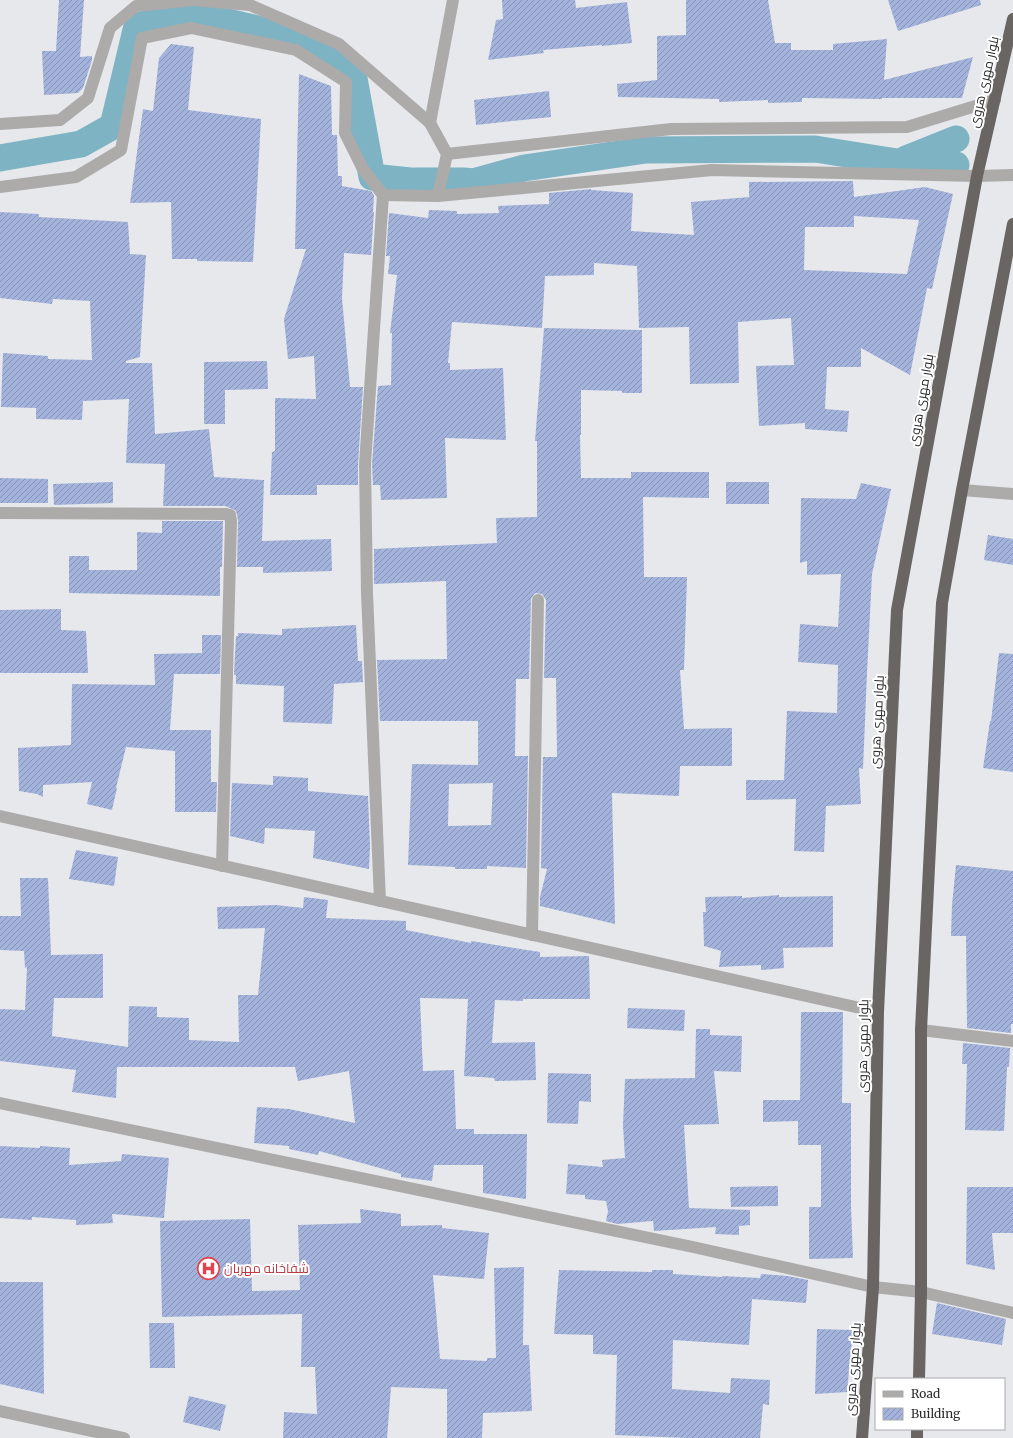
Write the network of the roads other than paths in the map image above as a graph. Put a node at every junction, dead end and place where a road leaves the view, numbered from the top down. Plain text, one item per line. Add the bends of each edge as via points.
1 (453, 0) edge
2 (250, 3) edge
3 (1013, 19) edge
4 (994, 100) junction
5 (430, 123) junction
6 (0, 124) edge
7 (447, 154) junction
8 (1013, 174) edge
9 (977, 176) junction
10 (0, 187) edge
11 (383, 195) junction
12 (438, 196) junction
13 (1013, 224) edge
14 (962, 490) junction
15 (1013, 494) edge
16 (0, 514) edge
17 (538, 600) dead end
18 (0, 816) edge
19 (222, 866) junction
20 (380, 901) junction
21 (532, 935) junction
22 (878, 1012) junction
23 (921, 1030) junction
24 (1013, 1041) edge
25 (0, 1103) edge
26 (873, 1287) junction
27 (921, 1292) junction
28 (1013, 1313) edge
29 (919, 1378) edge
30 (0, 1411) edge
31 (124, 1438) edge
32 (862, 1438) edge

1 - 5 street
2 - 5 street via 339,44
2 - 6 street via 194,0 136,6 110,28 88,98 60,120
3 - 4 highway, بلوار مهری هروی
4 - 7 street via 906,127 671,129
4 - 9 highway, بلوار مهری هروی
5 - 7 street
7 - 12 street
8 - 9 street
9 - 12 street via 712,170
9 - 22 highway, بلوار مهری هروی via 897,610
10 - 11 street via 76,177 121,150 142,38 191,28 296,50 346,82 345,133 363,169
11 - 12 street
11 - 20 street via 365,464 367,593
13 - 14 highway
14 - 15 street
14 - 23 highway via 942,603
16 - 19 street via 230,515
17 - 21 street
18 - 19 street
19 - 20 street
20 - 21 street
21 - 22 street
22 - 26 highway, بلوار مهری هروی
23 - 24 street
23 - 27 highway
25 - 26 street via 693,1247
26 - 27 street
26 - 32 highway, بلوار مهری هروی
27 - 28 street
27 - 29 highway
30 - 31 street

